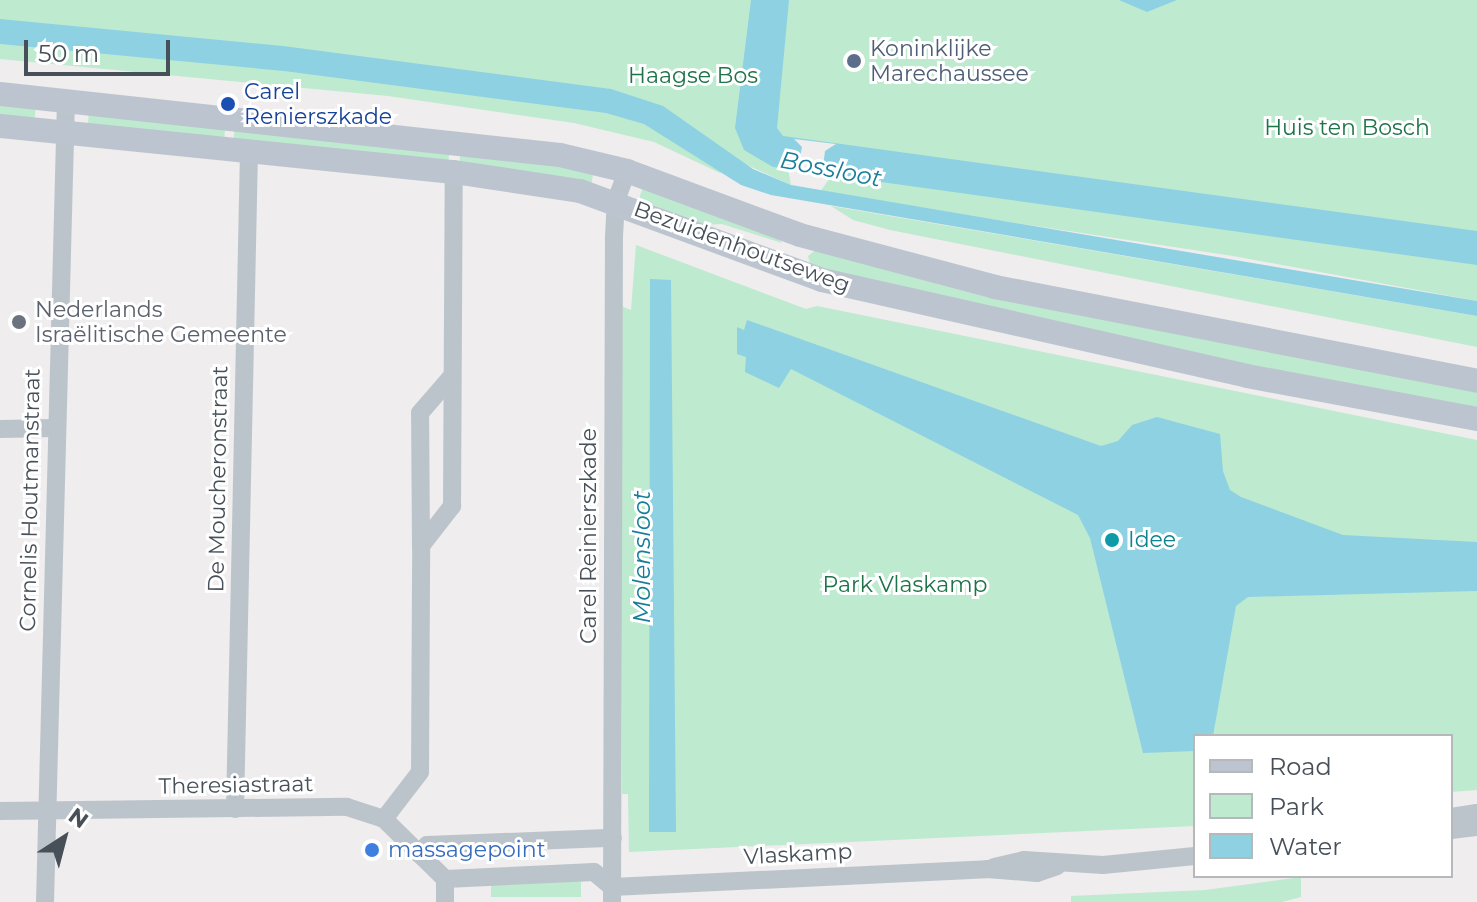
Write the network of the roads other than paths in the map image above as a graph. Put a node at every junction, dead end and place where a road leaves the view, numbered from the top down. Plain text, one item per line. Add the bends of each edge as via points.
1 (0, 94) edge
2 (66, 100) junction
3 (0, 126) edge
4 (64, 132) junction
5 (249, 150) junction
6 (627, 171) junction
7 (454, 172) junction
8 (616, 201) junction
9 (452, 376) junction
10 (1477, 381) edge
11 (1477, 419) edge
12 (56, 428) junction
13 (0, 429) edge
14 (421, 546) junction
15 (235, 809) junction
16 (47, 810) junction
17 (0, 811) edge
18 (1453, 817) edge
19 (384, 819) junction
20 (1476, 820) edge
21 (1453, 829) edge
22 (1477, 836) edge
23 (613, 838) junction
24 (419, 854) junction
25 (1193, 856) edge
26 (445, 879) junction
27 (612, 894) edge
28 (45, 902) edge
29 (445, 902) edge
30 (598, 902) edge

1 - 2 main road, Bezuidenhoutseweg
2 - 4 street, Cornelis Houtmanstraat
2 - 6 main road, Bezuidenhoutseweg via 457,140
3 - 4 main road, Bezuidenhoutseweg
4 - 5 main road, Bezuidenhoutseweg
4 - 12 street, Cornelis Houtmanstraat
5 - 7 main road, Bezuidenhoutseweg
5 - 15 street, De Moucheronstraat
6 - 8 street, Carel Reinierszkade
6 - 10 main road, Bezuidenhoutseweg via 800,235 995,287
7 - 8 main road, Bezuidenhoutseweg
7 - 9 street
8 - 11 main road, Bezuidenhoutseweg via 822,280 1247,376
8 - 23 street, Carel Reinierszkade
9 - 14 street via 452,506
9 - 14 street via 420,413
12 - 13 street
12 - 16 street, Cornelis Houtmanstraat
14 - 19 street via 420,772
15 - 16 street, Theresiastraat
15 - 19 street, Theresiastraat via 347,807
16 - 17 street, Theresiastraat
16 - 28 street, Cornelis Houtmanstraat
18 - 20 street
19 - 24 street, Theresiastraat
20 - 21 street
20 - 22 street
23 - 24 street via 427,845
23 - 27 street, Carel Reinierszkade
24 - 26 street, Theresiastraat
25 - 27 street, Vlaskamp via 1057,866 1035,859 987,869
26 - 27 street via 594,872
26 - 29 street
27 - 30 street

